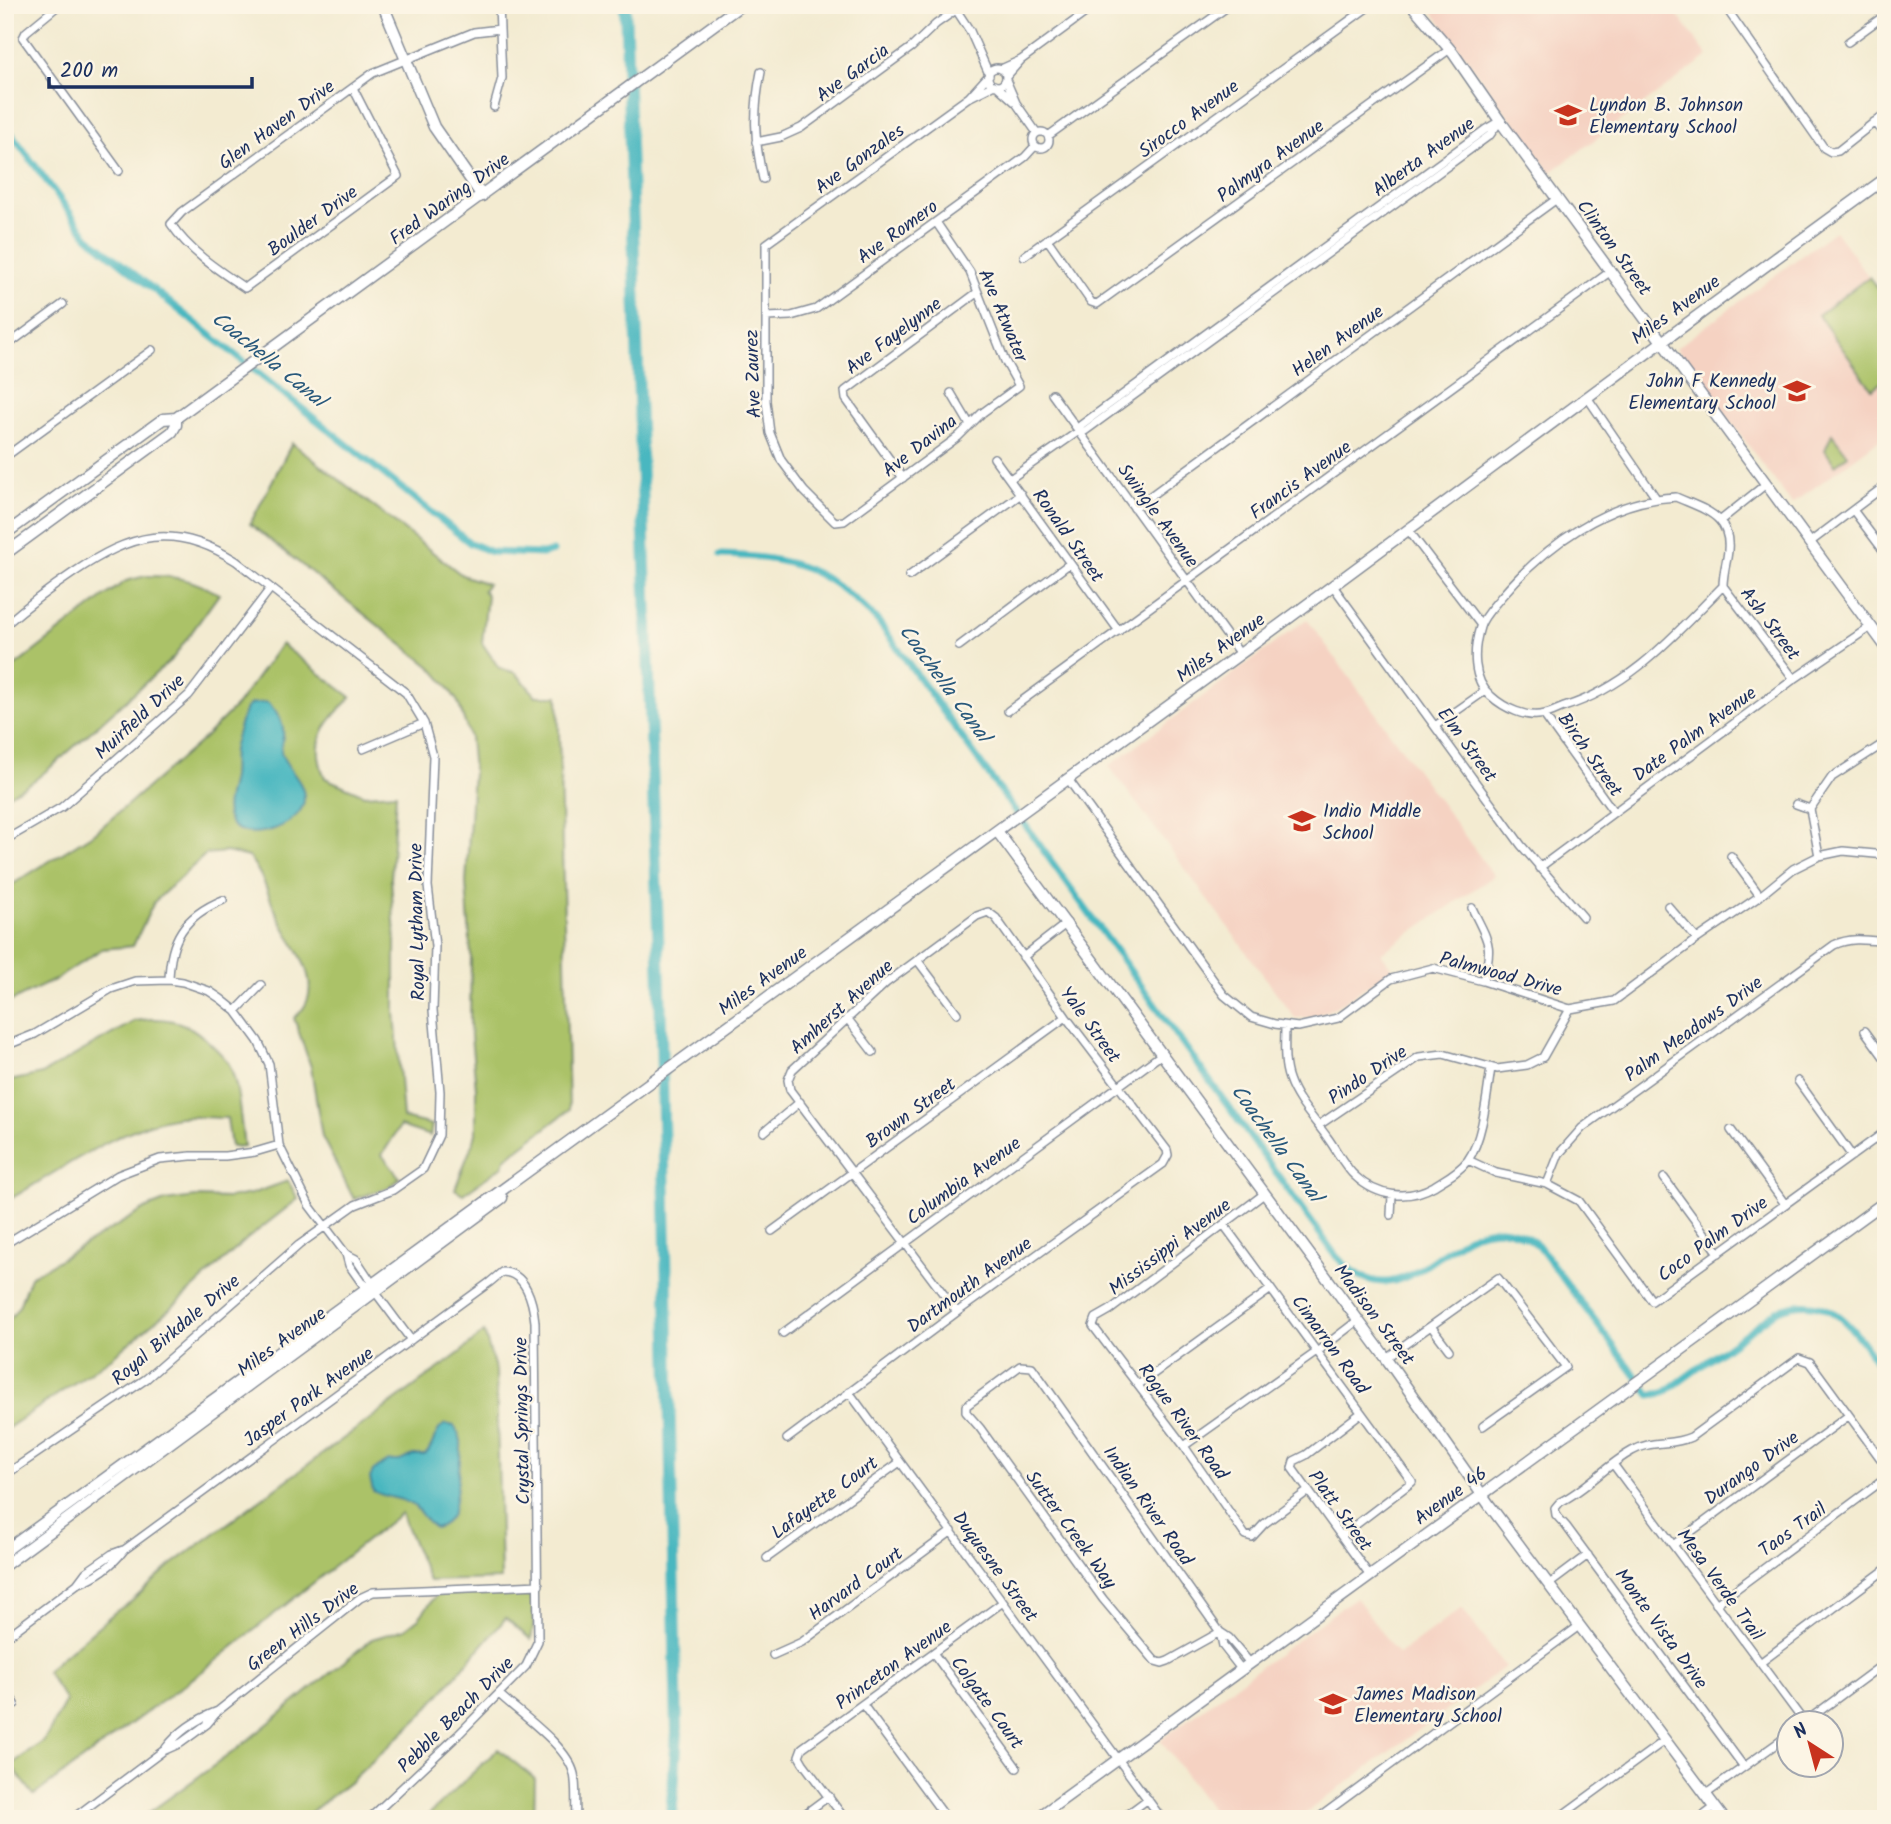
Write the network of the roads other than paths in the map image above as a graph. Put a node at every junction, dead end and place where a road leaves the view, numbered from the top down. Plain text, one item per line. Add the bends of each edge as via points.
1 (59, 5) edge
2 (383, 5) edge
3 (499, 5) edge
4 (741, 5) edge
5 (1096, 5) edge
6 (1230, 5) edge
7 (1371, 5) edge
8 (1412, 5) edge
9 (1724, 5) edge
10 (1878, 5) edge
11 (955, 8) edge
12 (1885, 15) edge
13 (500, 29) junction
14 (1848, 42) dead end
15 (1450, 49) junction
16 (980, 52) junction
17 (405, 59) junction
18 (1021, 60) junction
19 (999, 68) junction
20 (761, 72) dead end
21 (989, 75) junction
22 (1006, 79) junction
23 (995, 86) junction
24 (353, 88) junction
25 (969, 97) junction
26 (1016, 103) junction
27 (494, 107) dead end
28 (1885, 116) edge
29 (1500, 121) junction
30 (1874, 122) junction
31 (1037, 133) junction
32 (1048, 136) junction
33 (1886, 137) edge
34 (756, 142) junction
35 (1035, 146) junction
36 (119, 171) dead end
37 (763, 178) dead end
38 (1886, 178) edge
39 (482, 196) junction
40 (1558, 198) junction
41 (936, 222) junction
42 (1047, 239) junction
43 (766, 244) joint
44 (1024, 256) dead end
45 (1611, 271) junction
46 (246, 288) joint
47 (978, 292) junction
48 (63, 304) dead end
49 (766, 317) junction
50 (1662, 340) junction
51 (5, 347) edge
52 (152, 350) dead end
53 (1019, 386) joint
54 (951, 393) dead end
55 (1052, 394) dead end
56 (1587, 397) junction
57 (176, 418) junction
58 (970, 425) junction
59 (1079, 431) junction
60 (5, 457) edge
61 (994, 458) dead end
62 (904, 478) junction
63 (1010, 479) junction
64 (1766, 484) junction
65 (1886, 485) edge
66 (1021, 494) junction
67 (1656, 498) junction
68 (1134, 508) junction
69 (1853, 510) junction
70 (1721, 520) junction
71 (835, 522) joint
72 (1409, 531) junction
73 (5, 534) edge
74 (1809, 543) junction
75 (5, 554) edge
76 (1886, 554) edge
77 (1069, 564) junction
78 (909, 576) dead end
79 (1187, 581) junction
80 (1333, 586) junction
81 (1723, 586) junction
82 (270, 589) junction
83 (1480, 624) junction
84 (5, 625) edge
85 (1870, 627) junction
86 (1119, 631) junction
87 (959, 646) dead end
88 (1886, 647) edge
89 (1240, 654) junction
90 (1794, 680) junction
91 (1485, 691) junction
92 (1007, 711) dead end
93 (1544, 715) junction
94 (424, 723) junction
95 (1436, 726) junction
96 (1886, 742) edge
97 (363, 749) dead end
98 (1068, 779) junction
99 (1796, 804) dead end
100 (1810, 809) junction
101 (1613, 811) junction
102 (997, 831) junction
103 (5, 840) edge
104 (1886, 855) edge
105 (1731, 856) dead end
106 (1819, 856) junction
107 (1539, 868) junction
108 (1760, 896) junction
109 (223, 900) dead end
110 (1668, 906) dead end
111 (1472, 908) dead end
112 (988, 912) joint
113 (1583, 917) dead end
114 (1068, 923) junction
115 (1697, 939) junction
116 (1886, 942) edge
117 (1023, 957) junction
118 (918, 961) junction
119 (169, 980) junction
120 (1483, 981) junction
121 (261, 985) dead end
122 (1570, 1009) junction
123 (236, 1011) junction
124 (957, 1013) dead end
125 (1066, 1017) junction
126 (848, 1018) junction
127 (1285, 1026) junction
128 (1865, 1031) dead end
129 (5, 1046) edge
130 (873, 1052) dead end
131 (1162, 1054) junction
132 (1886, 1060) edge
133 (1491, 1068) junction
134 (1798, 1081) dead end
135 (1117, 1087) junction
136 (800, 1102) junction
137 (1319, 1125) junction
138 (1731, 1130) dead end
139 (1886, 1131) edge
140 (764, 1132) dead end
141 (279, 1145) junction
142 (1168, 1155) joint
143 (1852, 1156) junction
144 (1468, 1160) junction
145 (854, 1174) junction
146 (1664, 1178) dead end
147 (1546, 1184) junction
148 (1264, 1194) junction
149 (1392, 1195) junction
150 (1886, 1201) edge
151 (1785, 1205) junction
152 (1391, 1215) dead end
153 (1224, 1225) junction
154 (326, 1226) junction
155 (772, 1231) dead end
156 (905, 1242) junction
157 (5, 1244) edge
158 (1718, 1253) junction
159 (512, 1272) joint
160 (372, 1287) junction
161 (1271, 1289) junction
162 (957, 1312) junction
163 (1357, 1321) junction
164 (1093, 1322) joint
165 (1431, 1326) junction
166 (783, 1333) dead end
167 (411, 1340) junction
168 (1449, 1350) dead end
169 (1318, 1351) junction
170 (1386, 1358) junction
171 (1138, 1385) junction
172 (849, 1392) junction
173 (965, 1409) joint
174 (1361, 1413) junction
175 (1848, 1416) junction
176 (1483, 1426) dead end
177 (787, 1439) dead end
178 (1184, 1446) junction
179 (900, 1462) junction
180 (1613, 1464) junction
181 (1886, 1466) edge
182 (5, 1475) edge
183 (1886, 1478) edge
184 (1308, 1492) junction
185 (1481, 1494) junction
186 (952, 1531) junction
187 (1341, 1536) junction
188 (1673, 1545) junction
189 (5, 1551) edge
190 (1588, 1555) junction
191 (767, 1558) dead end
192 (5, 1565) edge
193 (1886, 1569) edge
194 (1370, 1576) junction
195 (539, 1581) junction
196 (1548, 1585) junction
197 (1003, 1602) junction
198 (1716, 1604) junction
199 (1579, 1626) junction
200 (1220, 1632) junction
201 (5, 1638) edge
202 (934, 1654) junction
203 (773, 1655) dead end
204 (1886, 1662) edge
205 (1250, 1663) junction
206 (1760, 1663) junction
207 (1241, 1670) junction
208 (5, 1690) edge
209 (499, 1693) junction
210 (15, 1704) dead end
211 (863, 1705) junction
212 (1793, 1708) edge
213 (1824, 1708) edge
214 (1664, 1741) junction
215 (1776, 1744) edge
216 (1118, 1759) junction
217 (1744, 1767) junction
218 (1017, 1768) dead end
219 (1706, 1794) junction
220 (829, 1796) junction
221 (1148, 1799) junction
222 (1715, 1807) junction
223 (72, 1819) edge
224 (369, 1819) edge
225 (576, 1819) edge
226 (798, 1819) edge
227 (845, 1819) edge
228 (947, 1819) edge
229 (1036, 1819) edge
230 (1121, 1819) edge
231 (1162, 1819) edge
232 (1317, 1819) edge
233 (1557, 1819) edge
234 (1699, 1819) edge
235 (1724, 1819) edge

1 - 36 street via 23,38
2 - 17 street
3 - 13 street
4 - 39 street, Fred Waring Drive
5 - 18 street
6 - 32 street
7 - 42 street, Sirocco Avenue
8 - 15 street, Clinton Street
9 - 30 street via 1830,152
10 - 12 street
11 - 16 street
11 - 34 street, Ave Garcia via 912,47 801,128
12 - 14 street
13 - 17 street, Glen Haven Drive via 474,32
13 - 27 street via 502,78
15 - 29 street, Clinton Street
15 - 42 street, Palmyra Avenue via 1097,304 1091,302
16 - 19 street
16 - 21 street
17 - 24 street, Glen Haven Drive
17 - 39 street via 434,127
18 - 19 street
18 - 22 street
19 - 21 street, Ave Gonzales
19 - 22 street
20 - 34 street via 755,104
21 - 23 street
21 - 25 street, Ave Gonzales
22 - 23 street, Ave Gonzales
22 - 26 street
23 - 25 street, Ave Gonzales
23 - 26 street
24 - 46 street, Boulder Drive via 398,176
24 - 46 street, Glen Haven Drive via 171,224 205,261
25 - 43 street, Ave Gonzales
26 - 31 street
28 - 30 street
29 - 40 street, Clinton Street
29 - 59 street, Alberta Avenue
30 - 33 street
31 - 32 street
31 - 35 street
32 - 35 street via 1047,145
34 - 37 street
35 - 41 street, Ave Romero
38 - 50 street, Miles Avenue
39 - 57 street, Fred Waring Drive
40 - 45 street, Clinton Street
40 - 68 street, Helen Avenue
41 - 47 street, Ave Atwater
41 - 49 street, Ave Romero via 816,309
42 - 44 street, Sirocco Avenue
43 - 49 street, Ave Zaurez
45 - 50 street, Clinton Street
45 - 79 street, Francis Avenue
47 - 53 street, Ave Atwater
47 - 62 street, Ave Fayelynne via 845,391 846,399
48 - 51 street
49 - 71 street, Ave Zaurez via 770,433 781,460
50 - 56 street, Miles Avenue
50 - 64 street, Clinton Street
52 - 60 street
53 - 58 street, Ave Davina
54 - 58 street
55 - 59 street, Swingle Avenue
56 - 67 street
56 - 72 street, Miles Avenue
57 - 73 street, Fred Waring Drive via 163,419
57 - 75 street, Fred Waring Drive via 172,432
58 - 62 street, Ave Davina
59 - 63 street, Alberta Avenue
59 - 68 street, Swingle Avenue
61 - 63 street, Ronald Street
62 - 71 street, Ave Davina via 844,521
63 - 66 street, Ronald Street
64 - 70 street
64 - 74 street, Clinton Street
65 - 69 street
66 - 77 street, Ronald Street
66 - 78 street
67 - 70 street via 1676,497
67 - 83 street via 1585,525 1550,550 1520,576
68 - 79 street, Swingle Avenue
69 - 74 street
69 - 76 street
70 - 81 street via 1728,541
72 - 80 street, Miles Avenue
72 - 83 street
74 - 85 street, Clinton Street
77 - 86 street, Ronald Street
77 - 87 street
79 - 86 street, Francis Avenue
79 - 89 street, Swingle Avenue
80 - 89 street, Miles Avenue
80 - 95 street, Elm Street
81 - 90 street, Ash Street
81 - 93 street via 1643,664 1597,694
82 - 84 street, Royal Lytham Drive via 215,548 179,537 144,538 97,557
82 - 94 street, Royal Lytham Drive via 406,693
82 - 103 street, Muirfield Drive via 189,695 62,807
83 - 91 street via 1476,673
85 - 88 street, Clinton Street
85 - 90 street, Date Palm Avenue
86 - 92 street, Francis Avenue
89 - 98 street, Miles Avenue
90 - 101 street, Date Palm Avenue
91 - 93 street via 1502,705
91 - 95 street
93 - 101 street, Birch Street
94 - 97 street
94 - 154 street, Royal Lytham Drive via 433,756 428,886 435,946 439,1135 423,1169
95 - 107 street, Elm Street
96 - 100 street via 1832,777
98 - 102 street, Miles Avenue
98 - 127 street, Palmwood Drive via 1224,995 1251,1017
99 - 100 street
100 - 106 street
101 - 107 street, Date Palm Avenue
102 - 114 street, Madison Street
102 - 160 street, Miles Avenue via 573,1141 479,1217
104 - 106 street, Palmwood Drive via 1843,851
105 - 108 street
106 - 108 street, Palmwood Drive via 1793,869
107 - 113 street, Elm Street
108 - 115 street, Palmwood Drive
109 - 119 street via 207,906 179,933
110 - 115 street
111 - 120 street via 1490,945
112 - 117 street, Yale Street
112 - 118 street, Amherst Avenue
114 - 117 street
114 - 131 street, Madison Street
115 - 122 street, Palmwood Drive via 1614,1001
116 - 147 street, Palm Meadows Drive via 1856,939 1834,945 1582,1128 1559,1154
117 - 125 street, Yale Street
118 - 124 street
118 - 126 street, Amherst Avenue
119 - 123 street via 209,991
119 - 129 street via 135,981 111,989 35,1034
120 - 122 street, Palmwood Drive
120 - 127 street, Palmwood Drive via 1433,968 1391,979 1338,1018
121 - 123 street
122 - 133 street, Pindo Drive via 1544,1057 1527,1065
123 - 141 street via 269,1064
125 - 135 street, Yale Street
125 - 145 street, Brown Street
126 - 130 street
126 - 136 street, Amherst Avenue via 792,1070 790,1090
127 - 137 street via 1288,1078
128 - 132 street
131 - 135 street, Columbia Avenue
131 - 148 street, Madison Street
133 - 137 street, Pindo Drive via 1443,1054 1419,1057
133 - 144 street via 1484,1119
134 - 143 street
135 - 142 street, Yale Street
135 - 156 street, Columbia Avenue
136 - 140 street
136 - 145 street
137 - 149 street via 1354,1175
138 - 151 street
139 - 143 street, Coco Palm Drive
141 - 154 street via 309,1205
141 - 157 street via 255,1153 160,1159 118,1175
142 - 162 street, Dartmouth Avenue via 1163,1164
143 - 151 street, Coco Palm Drive
144 - 147 street, Coco Palm Drive via 1496,1173
144 - 149 street via 1425,1191
145 - 155 street, Brown Street
145 - 156 street
146 - 158 street
147 - 158 street, Coco Palm Drive via 1579,1201 1652,1301
148 - 153 street, Mississippi Avenue
148 - 163 street, Madison Street
149 - 152 street
150 - 185 street, Avenue 46
151 - 158 street, Coco Palm Drive
153 - 161 street, Cimarron Road
153 - 164 street, Mississippi Avenue
154 - 160 street via 346,1254 356,1259
154 - 182 street, Royal Birkdale Drive via 146,1379
156 - 162 street
156 - 166 street, Columbia Avenue
159 - 167 street, Jasper Park Avenue via 502,1272
159 - 195 street, Crystal Springs Drive via 527,1293 535,1322
160 - 167 street
160 - 189 street, Miles Avenue
160 - 192 street, Miles Avenue
161 - 169 street, Cimarron Road
161 - 171 street
162 - 172 street, Dartmouth Avenue
163 - 169 street
163 - 170 street, Madison Street
164 - 171 street, Rogue River Road
165 - 168 street
165 - 170 street
165 - 176 street via 1498,1278 1566,1367
167 - 201 street, Jasper Park Avenue via 124,1550 92,1579 77,1584
169 - 174 street, Cimarron Road
169 - 178 street
170 - 185 street, Madison Street
171 - 178 street, Rogue River Road
172 - 177 street, Dartmouth Avenue
172 - 179 street, Duquesne Street
173 - 200 street, Sutter Creek Way via 1103,1599 1158,1662
173 - 200 street, Indian River Road via 1025,1364 1032,1367
174 - 184 street, Platt Street via 1293,1461 1293,1471
174 - 187 street, Cimarron Road via 1412,1482
175 - 180 street via 1811,1362 1799,1358 1690,1437 1674,1444 1638,1448
175 - 181 street
175 - 188 street, Durango Drive
178 - 184 street, Rogue River Road via 1245,1535 1252,1537
179 - 186 street, Duquesne Street
179 - 191 street, Lafayette Court
180 - 188 street, Mesa Verde Trail
180 - 190 street, Monte Vista Drive via 1555,1508
183 - 198 street, Taos Trail
184 - 187 street, Platt Street
185 - 194 street, Avenue 46
185 - 196 street, Madison Street
186 - 197 street, Duquesne Street
186 - 203 street, Harvard Court via 802,1642
187 - 194 street, Platt Street
188 - 198 street, Mesa Verde Trail
190 - 196 street
190 - 217 street, Monte Vista Drive
193 - 206 street
194 - 205 street, Avenue 46
195 - 209 street, Pebble Beach Drive via 538,1641 526,1666
195 - 223 street, Green Hills Drive via 373,1592 360,1598 207,1724
196 - 199 street, Madison Street
197 - 202 street, Princeton Avenue
197 - 216 street, Duquesne Street
198 - 206 street, Mesa Verde Trail
199 - 214 street, Madison Street
199 - 232 street
200 - 205 street, Indian River Road
200 - 207 street via 1223,1646
202 - 211 street, Princeton Avenue
202 - 218 street, Colgate Court
204 - 213 street
205 - 207 street, Avenue 46
206 - 212 street, Mesa Verde Trail
207 - 216 street, Avenue 46
208 - 210 street
209 - 224 street, Pebble Beach Drive
209 - 225 street via 553,1742 567,1761 574,1773
211 - 220 street, Princeton Avenue via 800,1751 800,1759
211 - 228 street
214 - 219 street, Madison Street
214 - 233 street
215 - 217 street
216 - 221 street, Duquesne Street
216 - 229 street, Avenue 46
217 - 219 street
219 - 222 street, Madison Street
220 - 226 street
220 - 227 street
221 - 230 street
221 - 231 street, Duquesne Street
222 - 234 street
222 - 235 street, Madison Street

